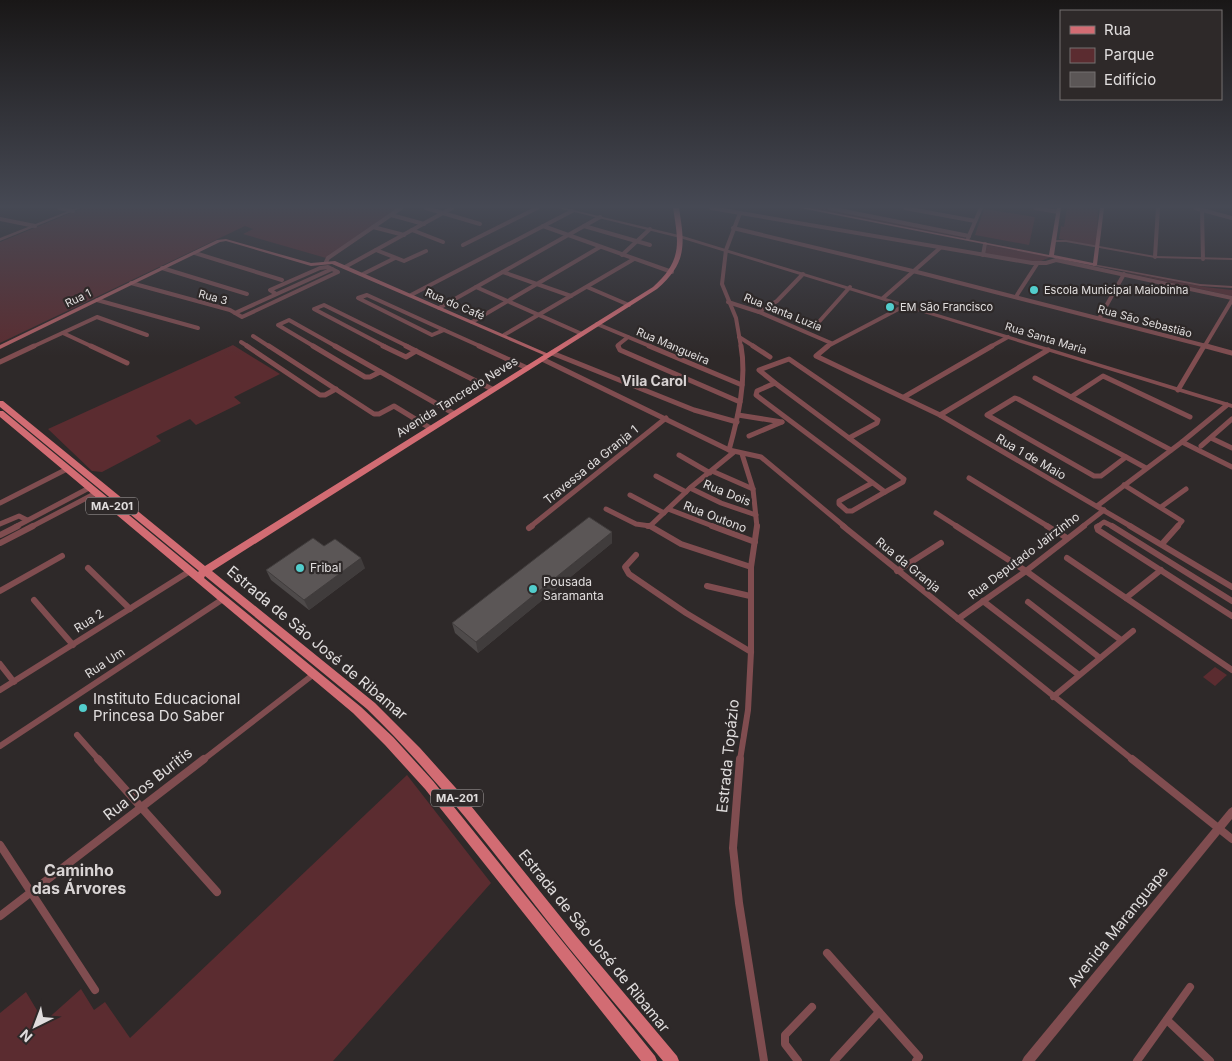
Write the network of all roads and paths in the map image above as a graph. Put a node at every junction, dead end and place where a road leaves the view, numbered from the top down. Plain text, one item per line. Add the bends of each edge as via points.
1 (185, 258) edge
2 (210, 258) edge
3 (286, 258) edge
4 (329, 258) edge
5 (362, 258) edge
6 (395, 258) joint
7 (412, 258) edge
8 (484, 258) edge
9 (528, 258) edge
10 (582, 258) edge
11 (630, 258) edge
12 (678, 258) edge
13 (725, 258) edge
14 (750, 258) edge
15 (861, 258) edge
16 (929, 258) edge
17 (998, 258) edge
18 (1054, 258) junction
19 (1096, 258) edge
20 (1167, 258) edge
21 (634, 259) junction
22 (1203, 259) joint
23 (1232, 259) edge
24 (326, 262) junction
25 (1037, 264) junction
26 (1095, 265) junction
27 (345, 267) junction
28 (162, 268) junction
29 (332, 269) junction
30 (915, 270) junction
31 (503, 272) junction
32 (672, 272) junction
33 (363, 274) junction
34 (803, 274) junction
35 (1124, 274) junction
36 (282, 280) dead end
37 (131, 283) junction
38 (537, 284) junction
39 (476, 287) junction
40 (587, 287) junction
41 (850, 287) junction
42 (1232, 287) edge
43 (247, 294) dead end
44 (276, 294) junction
45 (1017, 295) junction
46 (411, 296) junction
47 (571, 296) junction
48 (884, 298) junction
49 (1232, 299) edge
50 (97, 300) junction
51 (508, 301) junction
52 (728, 302) junction
53 (628, 305) junction
54 (906, 305) junction
55 (439, 308) junction
56 (234, 312) junction
57 (759, 312) junction
58 (540, 315) junction
59 (1100, 317) junction
60 (472, 322) junction
61 (597, 324) junction
62 (817, 324) dead end
63 (198, 328) dead end
64 (444, 330) junction
65 (63, 333) junction
66 (582, 334) junction
67 (147, 335) dead end
68 (504, 335) junction
69 (253, 336) dead end
70 (628, 337) junction
71 (739, 337) junction
72 (1008, 338) junction
73 (241, 342) dead end
74 (831, 343) junction
75 (1203, 346) junction
76 (0, 347) edge
77 (1048, 350) junction
78 (416, 351) junction
79 (1232, 353) edge
80 (547, 356) junction
81 (770, 357) dead end
82 (0, 362) edge
83 (127, 363) dead end
84 (528, 368) junction
85 (380, 372) junction
86 (1036, 378) dead end
87 (774, 383) junction
88 (742, 384) junction
89 (336, 389) junction
90 (492, 389) junction
91 (1178, 390) junction
92 (904, 397) junction
93 (1071, 397) junction
94 (740, 402) junction
95 (0, 404) edge
96 (1230, 406) edge
97 (0, 413) edge
98 (453, 414) junction
99 (738, 414) junction
100 (940, 415) junction
101 (1190, 417) dead end
102 (666, 418) junction
103 (788, 419) junction
104 (1232, 419) edge
105 (737, 422) junction
106 (782, 422) junction
107 (430, 428) junction
108 (749, 436) dead end
109 (848, 438) junction
110 (1211, 438) junction
111 (1182, 442) junction
112 (1201, 446) dead end
113 (1232, 448) edge
114 (1171, 450) junction
115 (735, 452) junction
116 (679, 455) dead end
117 (1126, 457) junction
118 (1232, 467) edge
119 (1146, 468) junction
120 (67, 469) junction
121 (711, 472) junction
122 (656, 476) dead end
123 (969, 478) dead end
124 (872, 483) junction
125 (1124, 485) junction
126 (753, 489) junction
127 (1186, 489) dead end
128 (93, 490) junction
129 (688, 490) junction
130 (885, 492) junction
131 (630, 495) dead end
132 (0, 503) edge
133 (1097, 506) junction
134 (1161, 507) junction
135 (606, 509) dead end
136 (1104, 510) junction
137 (666, 511) junction
138 (936, 514) dead end
139 (756, 515) junction
140 (27, 520) junction
141 (0, 524) edge
142 (650, 526) junction
143 (528, 528) dead end
144 (0, 535) edge
145 (1066, 538) junction
146 (0, 542) edge
147 (755, 542) junction
148 (941, 543) dead end
149 (1162, 544) junction
150 (636, 555) dead end
151 (62, 556) dead end
152 (1068, 558) dead end
153 (751, 567) junction
154 (88, 568) dead end
155 (1161, 570) junction
156 (190, 571) junction
157 (897, 571) junction
158 (1026, 571) junction
159 (201, 575) junction
160 (707, 586) dead end
161 (1232, 587) edge
162 (0, 591) edge
163 (750, 596) junction
164 (1126, 598) junction
165 (223, 599) junction
166 (34, 600) dead end
167 (1232, 600) edge
168 (983, 601) junction
169 (1028, 602) dead end
170 (130, 609) junction
171 (1232, 616) edge
172 (958, 619) junction
173 (1133, 631) dead end
174 (1122, 640) junction
175 (73, 645) junction
176 (751, 652) junction
177 (1100, 658) junction
178 (0, 664) edge
179 (1232, 670) edge
180 (314, 674) junction
181 (1079, 675) junction
182 (14, 682) junction
183 (0, 690) edge
184 (1053, 697) junction
185 (77, 735) dead end
186 (0, 746) edge
187 (141, 807) junction
188 (1232, 812) edge
189 (1219, 828) junction
190 (1232, 839) edge
191 (0, 845) edge
192 (31, 892) junction
193 (217, 892) dead end
194 (0, 916) edge
195 (827, 953) dead end
196 (1190, 987) dead end
197 (95, 990) dead end
198 (812, 1007) dead end
199 (879, 1012) junction
200 (1167, 1020) junction
201 (650, 1061) edge
202 (672, 1061) edge
203 (764, 1061) edge
204 (798, 1061) edge
205 (834, 1061) edge
206 (916, 1061) edge
207 (1028, 1061) edge
208 (1137, 1061) edge
209 (1210, 1061) edge

1 - 28 main road, Rua 1
2 - 36 street
3 - 24 main road, Rua do Café via 311,265
4 - 24 street
5 - 27 street
6 - 7 street
6 - 33 street
8 - 46 street
9 - 31 street
10 - 38 street
11 - 21 street
12 - 32 main road, Avenida Tancredo Neves
13 - 52 street, Rua Santa Luzia via 722,284
14 - 34 street, Rua Santa Maria
15 - 30 street, Rua São Sebastião
16 - 30 street
17 - 25 street
18 - 25 street
18 - 26 main road
18 - 35 street
19 - 26 main road
20 - 22 street
21 - 32 street
21 - 40 street
22 - 23 street
24 - 27 main road, Rua do Café
25 - 45 street
26 - 42 street via 1200,285
27 - 33 main road, Rua do Café
28 - 37 main road, Rua 1
28 - 43 street
29 - 44 street
29 - 44 street via 326,266 318,268 270,290
29 - 56 street via 338,272 243,316
30 - 45 street, Rua São Sebastião
30 - 48 street
31 - 38 street
31 - 39 street
32 - 53 main road, Avenida Tancredo Neves via 655,288
33 - 46 main road, Rua do Café
34 - 41 street, Rua Santa Maria
34 - 57 street via 777,301
35 - 49 street
35 - 59 street
37 - 50 main road, Rua 1
37 - 56 street, Rua 3
38 - 47 street
38 - 51 street
39 - 51 street
39 - 55 street
40 - 47 street
40 - 53 street
41 - 48 street, Rua Santa Maria
41 - 62 street
44 - 56 street
45 - 59 street, Rua São Sebastião
46 - 55 main road, Rua do Café
47 - 58 street
48 - 54 street, Rua Santa Maria
49 - 75 street
50 - 63 street
50 - 76 main road, Rua 1
51 - 58 street
51 - 60 street
52 - 57 street, Rua Santa Luzia
52 - 71 street, Rua Santa Luzia via 736,318
53 - 61 main road, Avenida Tancredo Neves
54 - 72 street, Rua Santa Maria
54 - 74 street
55 - 60 main road, Rua do Café
57 - 74 street, Rua Santa Luzia
58 - 66 street
58 - 68 street
59 - 75 street, Rua São Sebastião
60 - 68 main road, Rua do Café
61 - 66 main road, Avenida Tancredo Neves
61 - 70 street, Rua Mangueira
64 - 64 street via 367,294 358,298 432,335
64 - 84 street
65 - 67 street via 98,317
65 - 82 street
65 - 83 street
66 - 80 main road, Avenida Tancredo Neves
68 - 80 main road, Rua do Café
69 - 89 street
70 - 88 street, Rua Mangueira
70 - 94 street via 618,345 620,350
71 - 81 street
71 - 88 street, Rua Santa Luzia via 744,361
72 - 77 street, Rua Santa Maria
72 - 92 street
73 - 89 street via 320,395
74 - 92 street, Rua 1 de Maio via 816,355
75 - 79 street, Rua São Sebastião
75 - 91 street
77 - 91 street, Rua Santa Maria
77 - 100 street
78 - 78 street via 324,305 314,309 404,357
78 - 90 street
80 - 84 main road, Avenida Tancredo Neves
80 - 102 street, Rua da Granja
80 - 105 street via 694,410
84 - 90 main road, Avenida Tancredo Neves
85 - 85 street via 289,320 278,325 365,377
85 - 98 street
86 - 93 street
87 - 103 street via 757,391 756,395
87 - 109 street
87 - 109 street via 759,370 789,360 878,420
88 - 94 street, Rua Santa Luzia
89 - 107 street via 374,414 396,407
90 - 98 main road, Avenida Tancredo Neves
91 - 96 street, Rua Santa Maria
92 - 100 street, Rua 1 de Maio
93 - 101 street via 1103,376
93 - 114 street
94 - 99 street, Rua Santa Luzia
95 - 159 main road, Estrada de São José de Ribamar / MA-201
96 - 111 street
97 - 120 main road, Estrada de São José de Ribamar / MA-201
98 - 107 main road, Avenida Tancredo Neves
99 - 105 street, Rua Santa Luzia
99 - 106 street
100 - 133 street, Rua 1 de Maio
102 - 115 street, Rua da Granja
102 - 143 street, Travessa da Granja 1
103 - 106 street
103 - 124 street
104 - 110 street
105 - 115 street, Rua Santa Luzia
106 - 108 street
107 - 159 main road, Avenida Tancredo Neves
109 - 130 street via 904,479
110 - 112 street
110 - 113 street
111 - 114 street
111 - 118 street
114 - 119 street
115 - 121 street
115 - 126 street, Estrada Topázio
115 - 157 street, Rua da Granja via 761,457
116 - 121 street
117 - 117 street via 1015,398 987,415 1098,477
117 - 119 street
119 - 125 street
120 - 128 main road, Estrada de São José de Ribamar / MA-201
120 - 132 street
121 - 126 street
121 - 129 street
122 - 129 street, Rua Dois
123 - 145 street
124 - 130 street
124 - 130 street via 839,501 839,504 852,511
125 - 133 street
125 - 134 street
126 - 139 street, Estrada Topázio
127 - 134 street
128 - 140 street
128 - 146 street
128 - 156 main road, Estrada de São José de Ribamar / MA-201
129 - 137 street
129 - 139 street, Rua Dois
131 - 137 street, Rua Outono
133 - 136 street, Rua 1 de Maio
134 - 149 street via 1183,522
135 - 142 street via 636,524
136 - 145 street, Rua Deputado Jairzinho
136 - 149 street, Rua 1 de Maio
137 - 142 street
137 - 147 street, Rua Outono
138 - 158 street
139 - 147 street, Estrada Topázio
140 - 141 street via 19,516
140 - 144 street
142 - 153 street via 681,544
145 - 158 street, Rua Deputado Jairzinho
147 - 153 street, Estrada Topázio
148 - 157 street
149 - 161 street, Rua 1 de Maio
150 - 176 street via 625,567 629,574
151 - 162 street
152 - 164 street
153 - 163 street, Estrada Topázio
154 - 170 street
155 - 164 street
155 - 167 street via 1097,527 1108,523
155 - 171 street
156 - 159 main road, Estrada de São José de Ribamar / MA-201
156 - 170 street, Rua 2
157 - 172 street, Rua da Granja
158 - 168 street, Rua Deputado Jairzinho
158 - 174 street
159 - 165 main road, Estrada de São José de Ribamar / MA-201
159 - 202 main road, Estrada de São José de Ribamar / MA-201 via 400,732
160 - 163 street
163 - 176 street, Estrada Topázio
164 - 179 street
165 - 180 main road, Estrada de São José de Ribamar / MA-201
165 - 186 street, Rua Um
166 - 175 street
168 - 172 street, Rua Deputado Jairzinho
168 - 181 street
169 - 177 street
170 - 175 street, Rua 2
172 - 184 street, Rua da Granja
173 - 174 street
174 - 177 street
175 - 182 street, Rua 2
176 - 203 street, Estrada Topázio via 733,848
177 - 181 street
178 - 182 street
180 - 187 street, Rua Dos Buritis
180 - 201 main road, Estrada de São José de Ribamar / MA-201 via 357,710 416,770
181 - 184 street
182 - 183 street, Rua 2
184 - 189 street, Rua da Granja
185 - 187 street
187 - 192 street, Rua Dos Buritis
187 - 193 street
188 - 189 street, Avenida Maranguape
189 - 190 street, Rua da Granja
189 - 207 street, Avenida Maranguape
191 - 192 street
192 - 194 street, Rua Dos Buritis
192 - 197 street
195 - 199 street
196 - 200 street
198 - 204 street via 785,1035 785,1044
199 - 205 street
199 - 206 street via 919,1057
200 - 208 street
200 - 209 street

